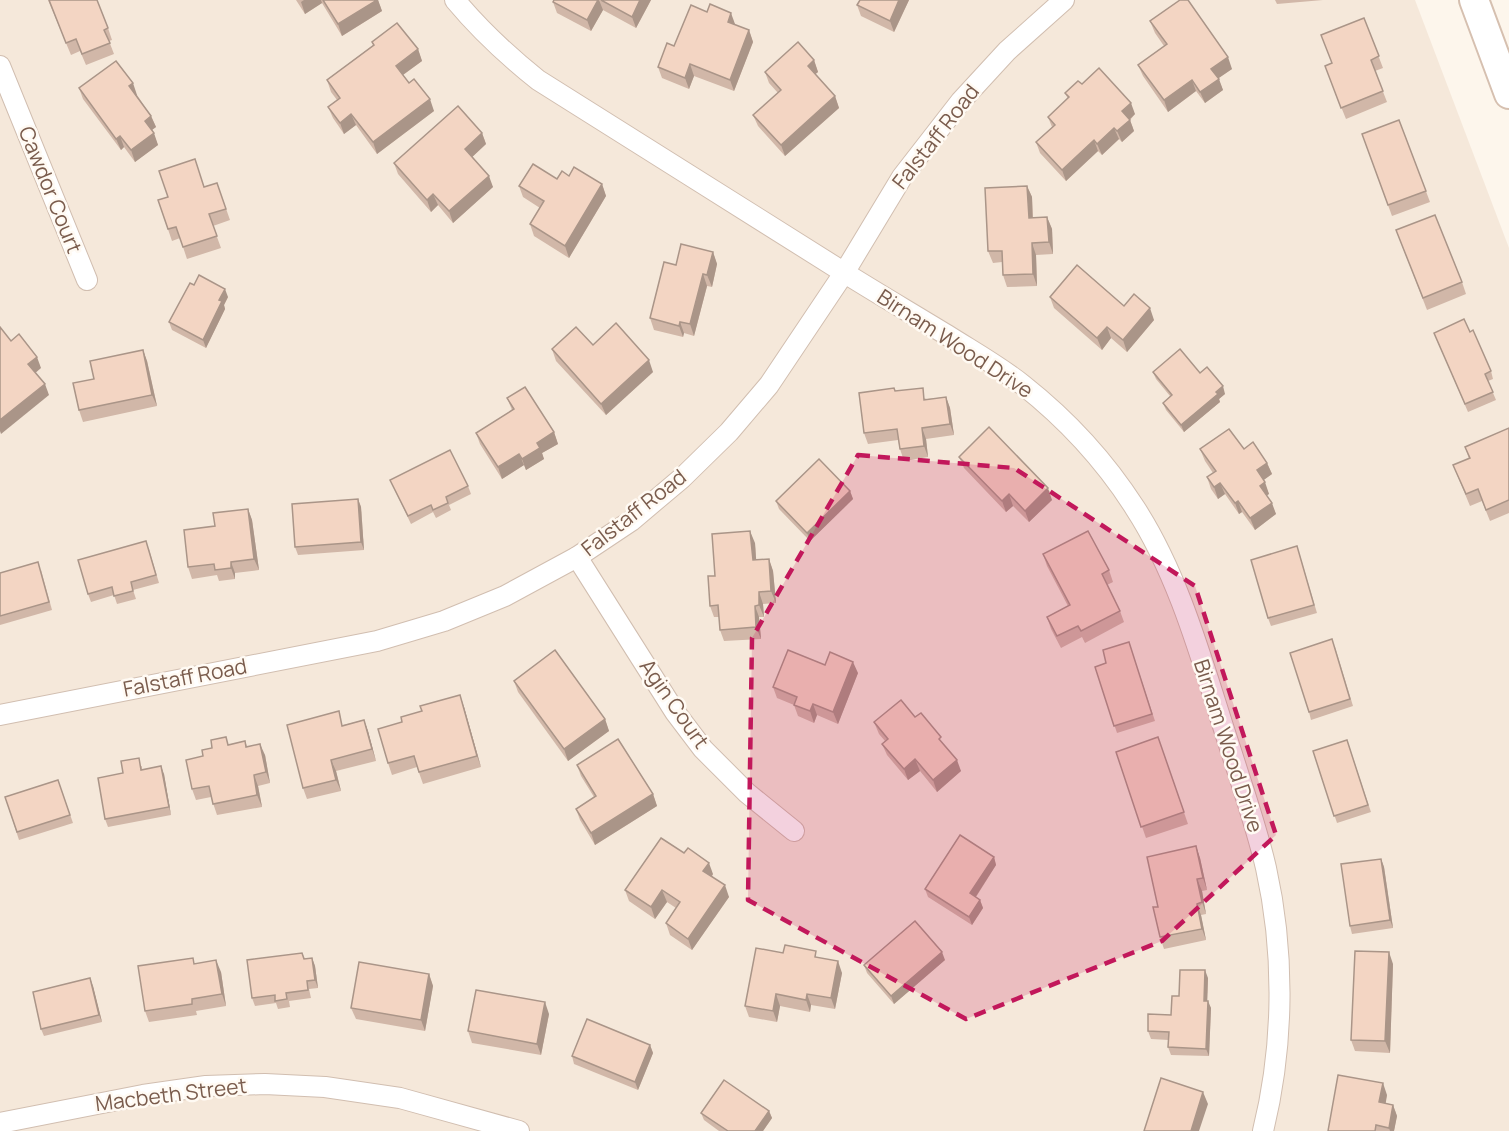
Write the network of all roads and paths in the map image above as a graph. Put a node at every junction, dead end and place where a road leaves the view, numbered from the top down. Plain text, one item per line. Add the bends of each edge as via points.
1 (456, 0) edge
2 (1064, 0) edge
3 (1474, 0) edge
4 (0, 66) edge
5 (1509, 94) edge
6 (844, 273) junction
7 (87, 280) dead end
8 (577, 557) junction
9 (0, 715) edge
10 (794, 831) dead end
11 (0, 1123) edge
12 (519, 1131) edge
13 (1263, 1131) edge

1 - 6 street, Birnam Wood Drive via 472,21 538,80
2 - 6 street, Falstaff Road via 1007,51 961,101 902,177
3 - 5 main road
4 - 7 street, Cawdor Court
6 - 8 street, Falstaff Road via 769,385 729,432 631,521
6 - 13 street, Birnam Wood Drive via 1022,384 1064,420 1101,460 1136,508 1164,560 1193,635 1266,872 1276,933 1279,988 1278,1043
8 - 9 street, Falstaff Road via 505,596 444,621 377,641
8 - 10 street, Agin Court via 675,712 703,749 747,793
11 - 12 street, Macbeth Street via 143,1095 206,1086 266,1084 325,1087 400,1098

